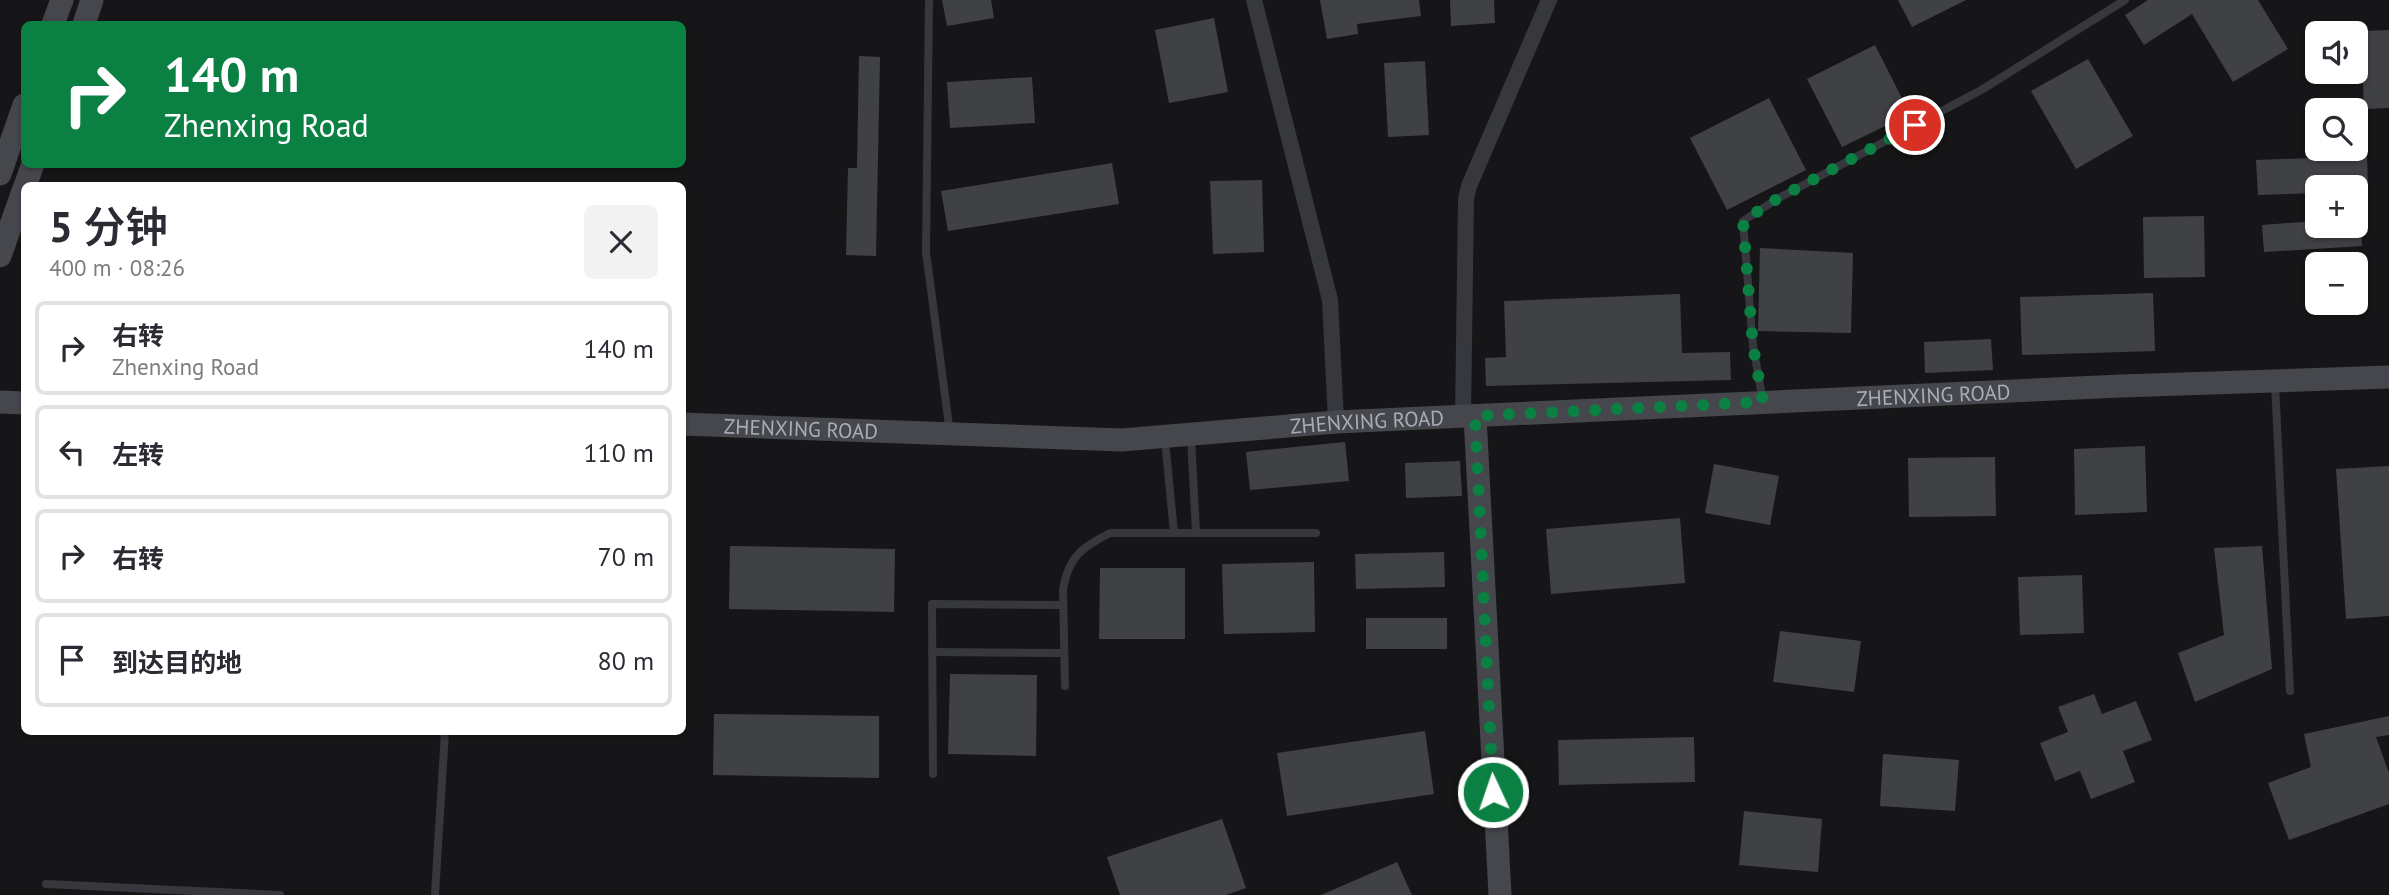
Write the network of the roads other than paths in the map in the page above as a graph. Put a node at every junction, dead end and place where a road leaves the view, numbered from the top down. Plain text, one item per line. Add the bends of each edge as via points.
1 (62, 0) edge
2 (92, 0) edge
3 (929, 0) edge
4 (1254, 0) edge
5 (1549, 0) edge
6 (2125, 0) edge
7 (54, 21) edge
8 (84, 21) edge
9 (21, 114) edge
10 (0, 174) edge
11 (21, 198) edge
12 (0, 256) edge
13 (2389, 377) edge
14 (2275, 381) junction
15 (0, 402) edge
16 (1763, 402) junction
17 (21, 403) edge
18 (1469, 416) junction
19 (1336, 422) junction
20 (686, 424) edge
21 (951, 433) junction
22 (1191, 435) junction
23 (1164, 437) junction
24 (1174, 533) junction
25 (1196, 533) junction
26 (1316, 533) dead end
27 (1063, 605) junction
28 (932, 652) junction
29 (1064, 653) junction
30 (1065, 686) dead end
31 (2290, 691) dead end
32 (445, 735) edge
33 (933, 774) dead end
34 (46, 884) dead end
35 (280, 895) edge
36 (435, 895) edge
37 (1500, 895) edge

1 - 7 street
2 - 8 street
3 - 21 lane via 926,252
4 - 19 street via 1331,300
5 - 18 street via 1466,199
6 - 16 lane via 1983,89 1743,221 1753,346
9 - 10 street
11 - 12 street
13 - 14 street, ZHENXING ROAD
14 - 16 street, ZHENXING ROAD
14 - 31 lane
15 - 17 street
16 - 18 street, ZHENXING ROAD
18 - 19 street, ZHENXING ROAD
18 - 37 street
19 - 22 street, ZHENXING ROAD
20 - 21 street, ZHENXING ROAD
21 - 23 street, ZHENXING ROAD via 1122,440
22 - 23 street, ZHENXING ROAD
22 - 25 lane
23 - 24 lane
24 - 25 lane
24 - 27 lane via 1110,533 1089,544 1073,557 1065,576
25 - 26 lane
27 - 28 lane via 932,604
27 - 29 lane
28 - 29 lane
28 - 33 lane
29 - 30 lane
32 - 36 lane
34 - 35 lane

